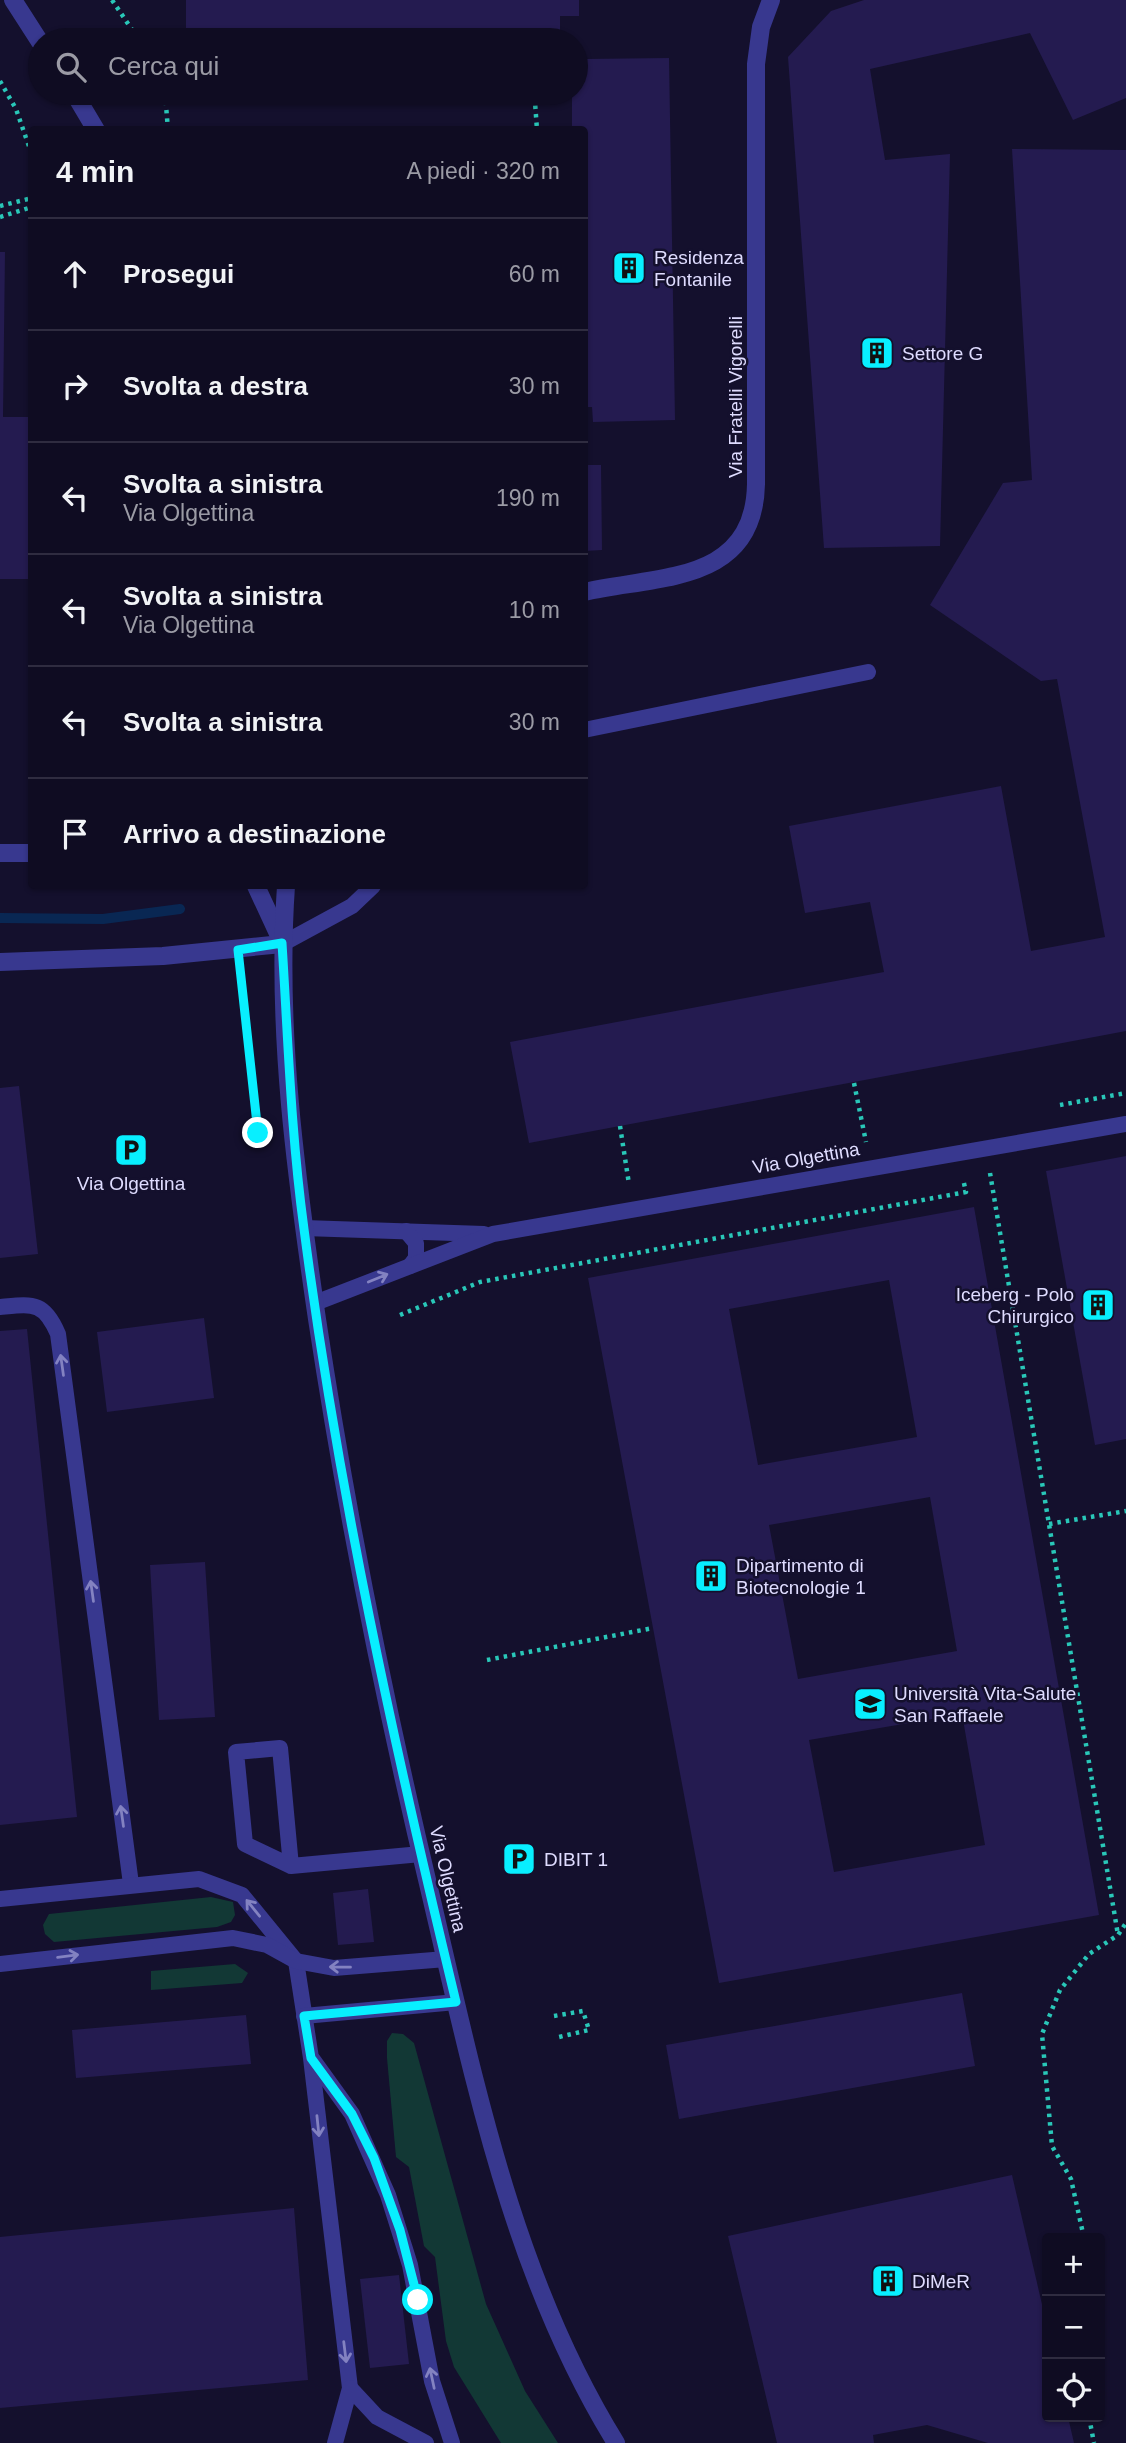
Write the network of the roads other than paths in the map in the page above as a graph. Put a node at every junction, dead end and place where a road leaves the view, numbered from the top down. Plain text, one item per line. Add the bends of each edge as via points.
1 (13, 0) edge
2 (771, 0) edge
3 (31, 28) edge
4 (81, 105) edge
5 (94, 126) edge
6 (588, 591) edge
7 (868, 672) dead end
8 (588, 729) edge
9 (0, 853) edge
10 (28, 853) edge
11 (257, 889) edge
12 (286, 889) edge
13 (370, 889) edge
14 (282, 943) junction
15 (0, 962) edge
16 (1126, 1124) edge
17 (304, 1228) junction
18 (405, 1231) junction
19 (493, 1234) junction
20 (410, 1266) junction
21 (315, 1303) junction
22 (0, 1307) edge
23 (421, 1854) junction
24 (291, 1866) junction
25 (131, 1884) junction
26 (0, 1899) edge
27 (446, 1959) junction
28 (296, 1961) junction
29 (0, 1964) edge
30 (456, 2002) junction
31 (304, 2016) junction
32 (311, 2058) junction
33 (350, 2388) junction
34 (335, 2443) edge
35 (426, 2443) edge
36 (452, 2443) edge
37 (616, 2443) edge

1 - 3 street
2 - 6 street, Via Fratelli Vigorelli via 761,27 756,64 756,484 752,517 731,550 709,566 671,578
4 - 5 street
7 - 8 lane
9 - 10 street
11 - 14 street, Via Olgettina
12 - 14 street, Via Olgettina
13 - 14 lane via 352,906
14 - 15 street via 238,950
14 - 17 street, Via Olgettina via 288,1071
16 - 19 lane, Via Olgettina
17 - 18 lane, Via Olgettina
17 - 21 street, Via Olgettina
18 - 19 lane, Via Olgettina
18 - 20 lane via 416,1244 416,1258
19 - 20 lane, Via Olgettina
21 -> 20 lane, Via Olgettina
21 - 23 street, Via Olgettina via 374,1644
25 -> 22 lane via 58,1334 45,1311 33,1305
23 - 24 lane
23 - 27 street, Via Olgettina
24 - 24 lane via 280,1748 236,1752 244,1844
25 - 26 lane
28 -> 25 lane via 242,1895 225,1887 199,1879
27 -> 28 lane via 334,1968
27 - 30 street, Via Olgettina
29 -> 28 lane via 233,1938 267,1945
28 - 31 lane
30 - 31 lane
30 - 37 street, Via Olgettina via 532,2274 564,2350
31 - 32 lane
32 -> 33 lane
36 -> 32 lane via 432,2381 410,2265 388,2195 352,2114
33 - 34 lane
33 - 35 lane via 377,2417

